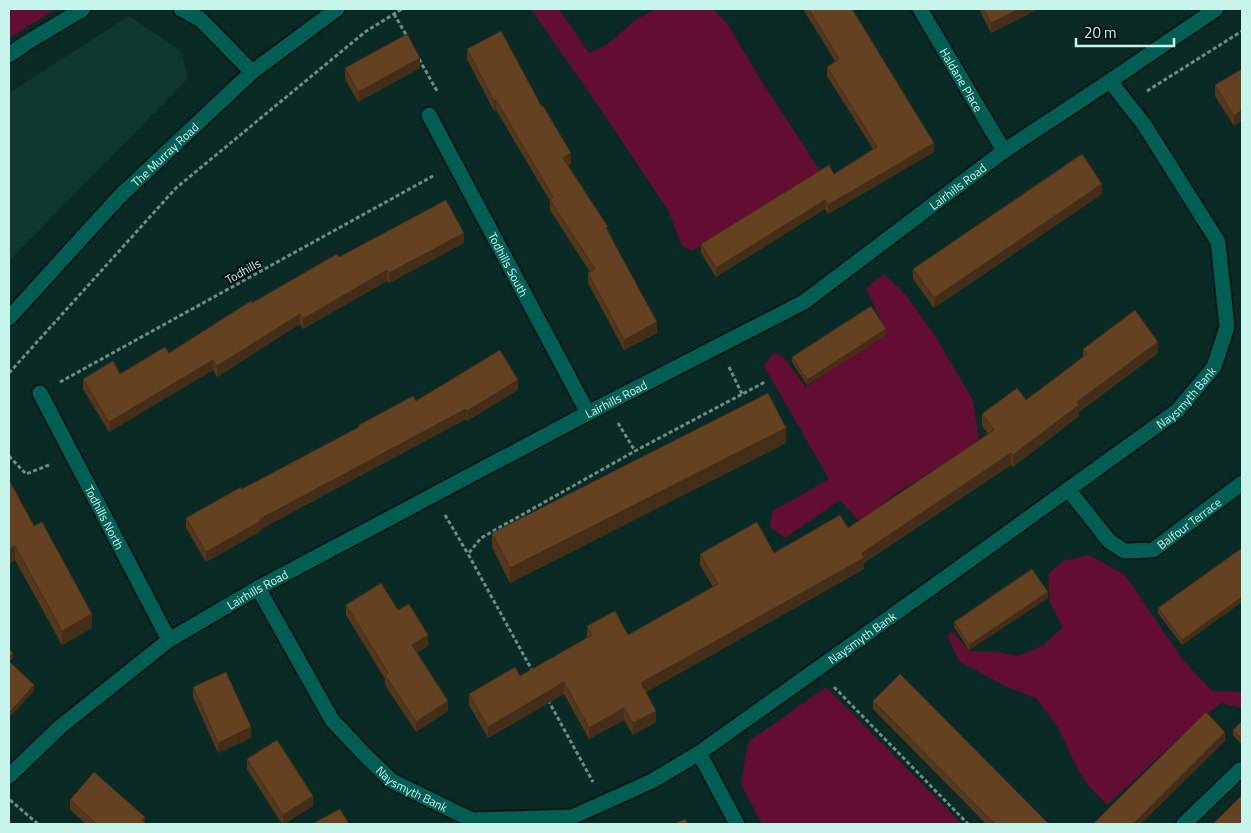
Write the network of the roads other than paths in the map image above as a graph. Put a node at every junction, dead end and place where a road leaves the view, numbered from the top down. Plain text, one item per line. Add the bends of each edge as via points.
1 (83, 9) edge
2 (181, 9) edge
3 (337, 9) edge
4 (920, 9) edge
5 (1216, 9) edge
6 (9, 55) edge
7 (252, 72) junction
8 (1110, 81) junction
9 (429, 115) road end
10 (1004, 151) junction
11 (9, 318) edge
12 (40, 393) road end
13 (588, 413) junction
14 (1242, 483) edge
15 (1068, 489) junction
16 (258, 588) junction
17 (170, 640) junction
18 (699, 752) junction
19 (1240, 770) dead end
20 (9, 776) edge
21 (471, 822) edge
22 (737, 824) edge
23 (1184, 824) edge

1 - 6 street
2 - 7 street via 200,19
3 - 7 street, The Murray Road
4 - 10 street, Haldane Place
5 - 8 street, Lairhills Road
7 - 11 street, The Murray Road via 119,197
8 - 10 street, Lairhills Road
8 - 15 street, Naysmyth Bank via 1145,126 1218,242 1227,327 1214,367 1177,411
9 - 13 street, Todhills South
10 - 13 street, Lairhills Road via 804,302
12 - 17 street, Todhills North
13 - 16 street, Lairhills Road
14 - 15 street, Balfour Terrace via 1153,550 1124,551 1109,541
15 - 18 street, Naysmyth Bank
16 - 17 street, Lairhills Road
16 - 21 street, Naysmyth Bank via 332,720 392,781
17 - 20 street, Lairhills Road via 60,727
18 - 21 street, Naysmyth Bank via 652,781 572,817
18 - 22 street
19 - 23 street

